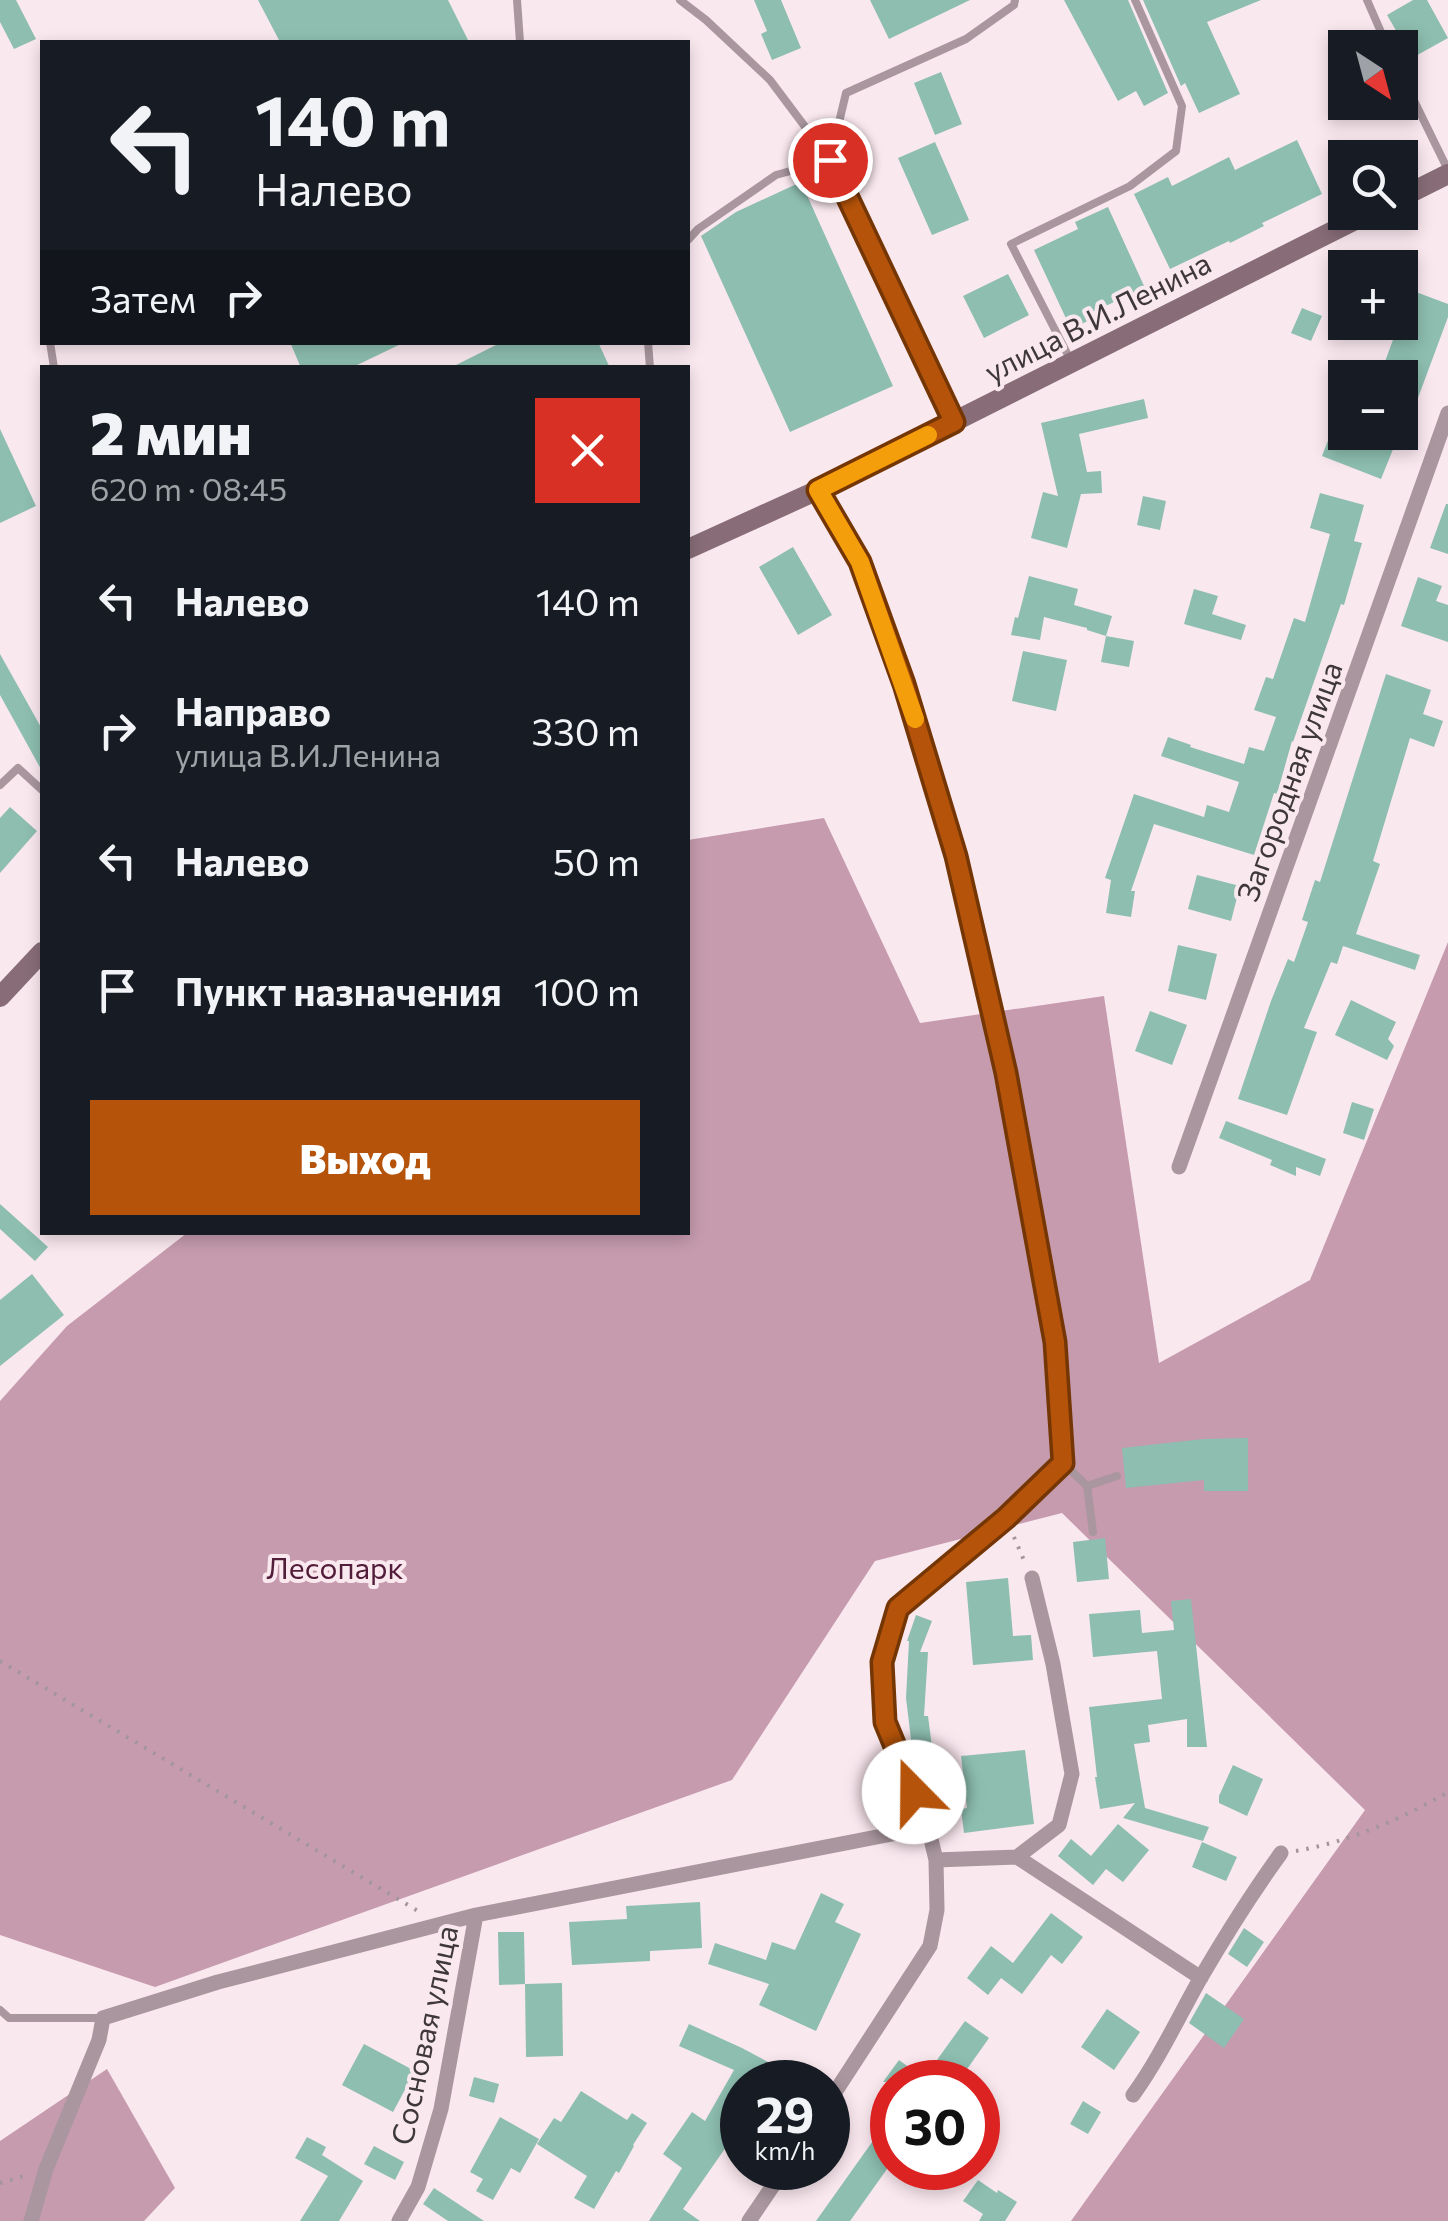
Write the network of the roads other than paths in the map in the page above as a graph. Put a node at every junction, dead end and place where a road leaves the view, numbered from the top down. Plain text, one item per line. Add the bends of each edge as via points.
1 (517, 0) edge
2 (680, 0) edge
3 (1015, 0) edge
4 (1135, 0) edge
5 (1367, 0) edge
6 (1380, 30) edge
7 (520, 40) edge
8 (1418, 110) edge
9 (830, 160) junction
10 (1448, 172) edge
11 (1418, 188) edge
12 (1335, 230) edge
13 (690, 238) edge
14 (1072, 363) junction
15 (1448, 413) edge
16 (954, 422) junction
17 (818, 490) junction
18 (690, 549) edge
19 (0, 785) edge
20 (40, 788) edge
21 (40, 954) edge
22 (0, 997) edge
23 (1179, 1167) dead end
24 (1063, 1463) junction
25 (1117, 1476) dead end
26 (1087, 1486) junction
27 (1094, 1532) dead end
28 (1032, 1578) road end
29 (928, 1828) junction
30 (1281, 1853) road end
31 (1017, 1857) junction
32 (936, 1860) junction
33 (476, 1914) junction
34 (1201, 1978) junction
35 (0, 2010) edge
36 (102, 2018) junction
37 (4, 2020) edge
38 (850, 2069) edge
39 (1133, 2095) dead end
40 (770, 2190) edge
41 (32, 2221) edge
42 (399, 2221) edge
43 (749, 2221) edge

1 - 7 lane
2 - 9 lane via 770,80
3 - 9 lane via 966,40 846,93
4 - 14 lane via 1182,106 1176,151 1130,186 1011,244
5 - 6 lane
8 - 10 lane
9 - 13 lane via 776,175
9 - 16 lane
10 - 11 main road
12 - 14 main road, улица В.И.Ленина
14 - 16 main road, улица В.И.Ленина
15 - 23 street, Загородная улица
16 - 17 main road, улица В.И.Ленина
17 - 18 main road, улица В.И.Ленина
17 - 24 street via 860,562 956,856 1006,1073 1055,1342
19 - 20 lane via 18,768
21 - 22 main road
24 - 26 lane
24 - 29 street via 898,1608 882,1662 885,1722
25 - 26 lane
26 - 27 lane
28 - 31 street via 1072,1774 1059,1825
29 - 32 street
29 - 33 street
30 - 34 street
31 - 32 street
31 - 34 street
32 - 38 street via 938,1910 930,1946
33 - 36 street
33 - 42 street, Сосновая улица via 441,2109 418,2187
34 - 39 street
35 - 37 lane
36 - 37 lane
36 - 41 street
40 - 43 street

